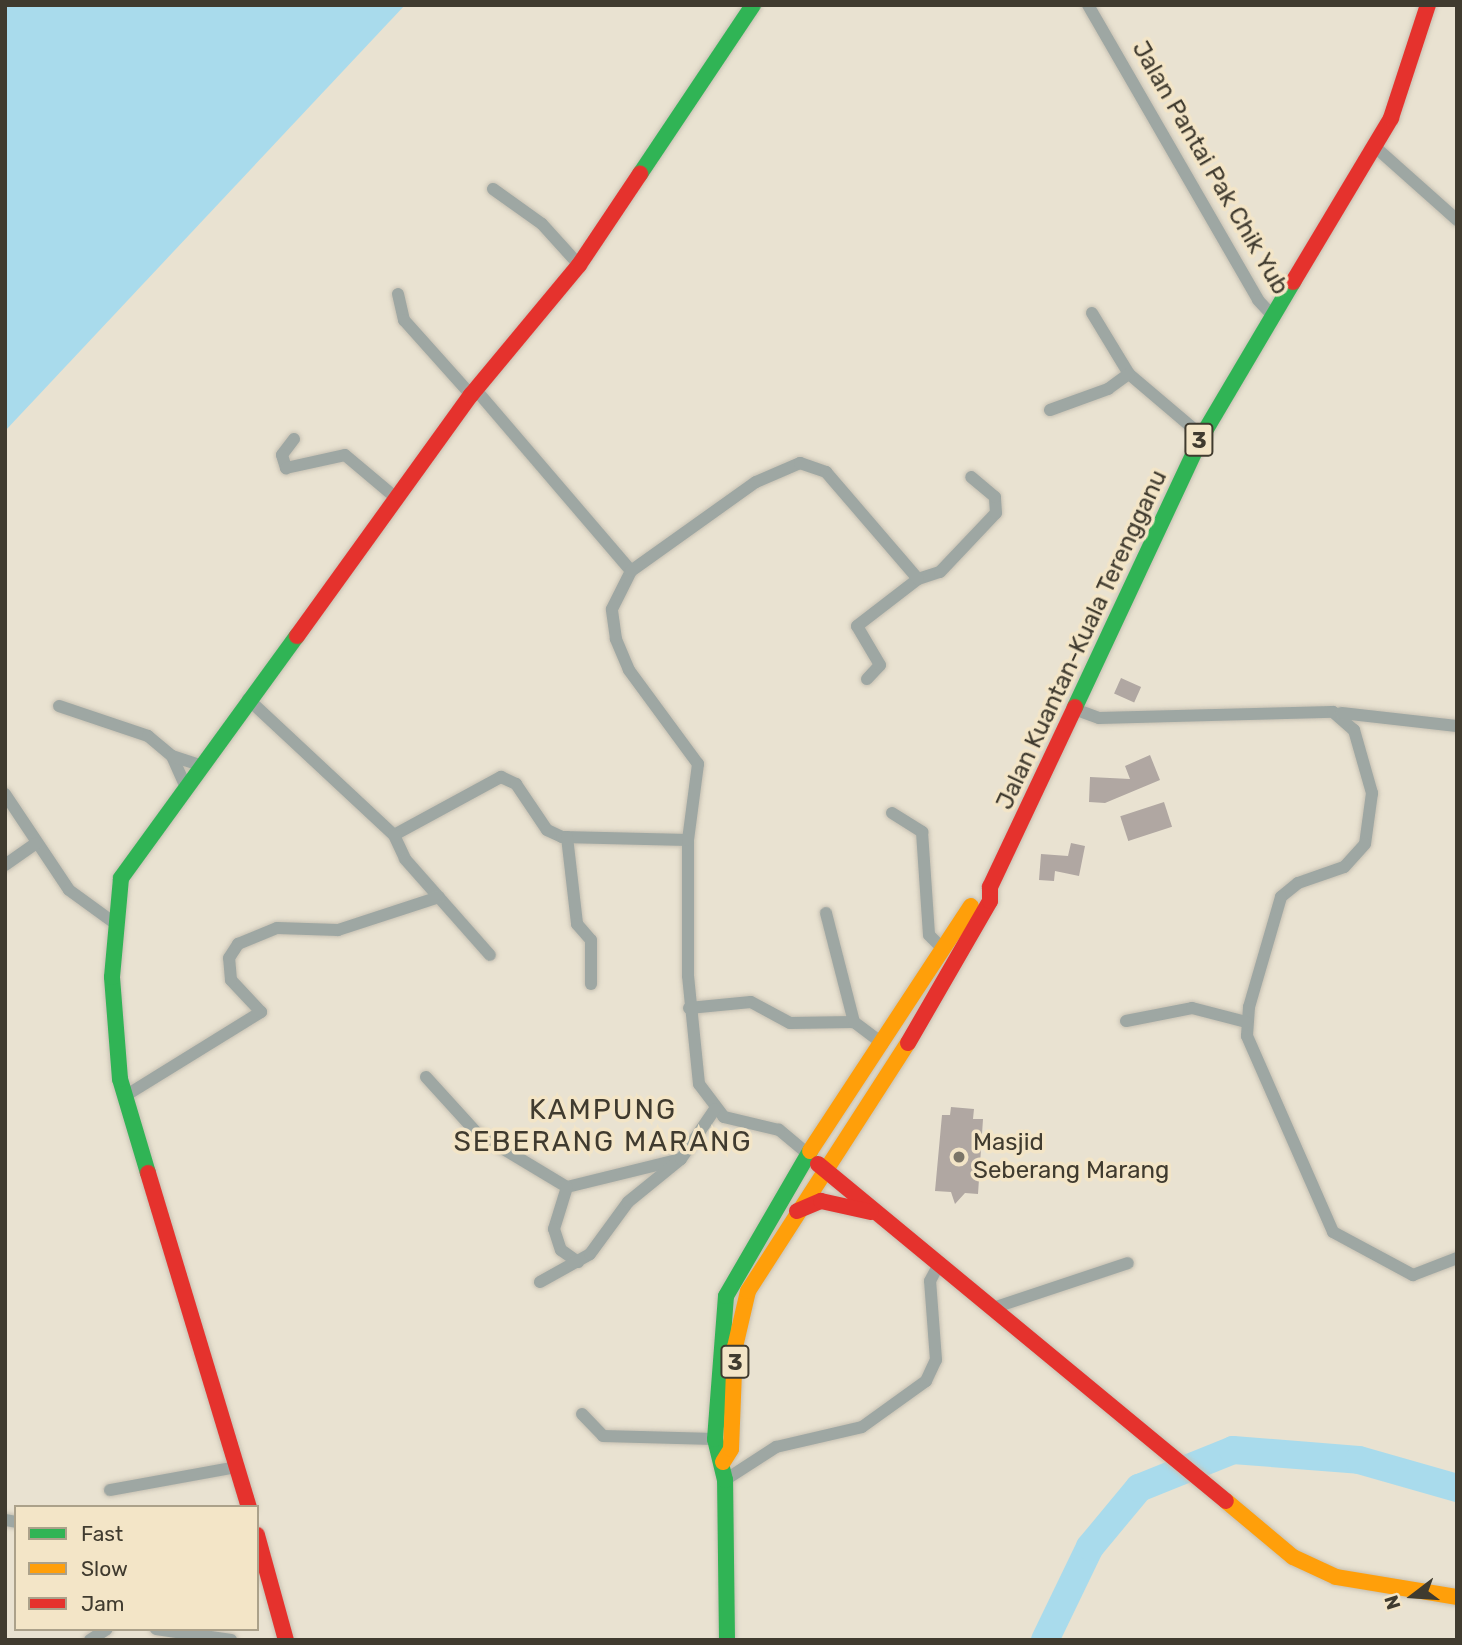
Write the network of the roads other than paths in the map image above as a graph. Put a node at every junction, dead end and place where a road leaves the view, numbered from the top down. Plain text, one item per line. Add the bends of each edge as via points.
1 (754, 5) edge
2 (1088, 5) edge
3 (1429, 5) edge
4 (1374, 146) junction
5 (493, 189) dead end
6 (1457, 220) edge
7 (579, 265) junction
8 (398, 294) dead end
9 (1093, 313) dead end
10 (1274, 317) junction
11 (1129, 374) junction
12 (474, 392) junction
13 (1050, 410) dead end
14 (1202, 436) junction
15 (294, 439) dead end
16 (971, 477) dead end
17 (396, 498) junction
18 (631, 571) junction
19 (918, 579) junction
20 (867, 679) dead end
21 (247, 699) junction
22 (59, 706) dead end
23 (1077, 710) junction
24 (1337, 713) junction
25 (1457, 726) edge
26 (172, 756) junction
27 (199, 765) junction
28 (185, 785) junction
29 (5, 794) edge
30 (892, 813) dead end
31 (394, 835) junction
32 (567, 837) junction
33 (688, 840) junction
34 (35, 844) junction
35 (5, 865) edge
36 (990, 887) junction
37 (439, 897) junction
38 (826, 913) dead end
39 (113, 922) junction
40 (944, 950) junction
41 (490, 955) dead end
42 (591, 984) dead end
43 (689, 1008) junction
44 (1126, 1021) dead end
45 (854, 1022) junction
46 (1246, 1022) junction
47 (884, 1044) junction
48 (426, 1077) dead end
49 (125, 1096) junction
50 (715, 1109) junction
51 (808, 1154) junction
52 (681, 1159) junction
53 (825, 1171) junction
54 (567, 1187) junction
55 (797, 1211) junction
56 (872, 1212) junction
57 (1457, 1258) edge
58 (578, 1262) junction
59 (1128, 1263) dead end
60 (938, 1266) junction
61 (540, 1282) dead end
62 (993, 1308) junction
63 (582, 1414) dead end
64 (715, 1440) junction
65 (723, 1462) junction
66 (237, 1467) junction
67 (725, 1480) junction
68 (110, 1490) dead end
69 (248, 1505) edge
70 (259, 1547) edge
71 (262, 1565) edge
72 (1457, 1597) edge
73 (170, 1631) edge
74 (231, 1640) edge
75 (286, 1640) edge
76 (727, 1640) edge

1 - 7 main road
2 - 10 street, Jalan Pantai Pak Chik Yub via 1258,300
3 - 4 main road, Jalan Kuantan-Kuala Terengganu / 3 via 1391,118
4 - 6 street
4 - 10 main road, Jalan Kuantan-Kuala Terengganu / 3
5 - 7 street via 542,224
7 - 12 main road
8 - 12 street via 404,320
9 - 11 street
10 - 14 main road, Jalan Kuantan-Kuala Terengganu / 3
11 - 13 street via 1108,389
11 - 14 street
12 - 17 main road
12 - 18 street
14 - 23 main road, Jalan Kuantan-Kuala Terengganu / 3 via 1122,598
15 - 17 street via 282,455 286,468 345,455
16 - 19 street via 995,497 996,513 940,572
17 - 21 main road
18 - 19 street via 756,482 809,463 826,472
18 - 33 street via 618,592 613,624 629,670 696,758
19 - 20 street via 857,626 880,665
21 - 27 main road
21 - 31 street
22 - 26 street via 148,736
23 - 24 street via 1099,718
23 - 36 main road, Jalan Kuantan-Kuala Terengganu / 3
24 - 25 street
24 - 46 street via 1354,730 1368,770 1369,831 1352,862 1298,883 1282,897
26 - 27 street
26 - 28 street
27 - 28 main road
28 - 39 main road via 128,862
29 - 34 street
30 - 40 street via 922,832 929,935
31 - 32 street via 501,777 516,783 547,830
31 - 37 street via 405,859
32 - 33 street
32 - 42 street via 577,923 591,940
33 - 43 street
34 - 35 street
34 - 39 street via 79,902
36 - 40 main road, Jalan Kuantan-Kuala Terengganu / 3 via 980,893
36 - 53 main road, Jalan Kuantan-Kuala Terengganu / 3 via 990,901 942,990
37 - 41 street
37 - 49 street via 338,930 277,928 238,944 229,958 231,980 261,1012
38 - 45 street
39 - 49 main road via 114,1025
40 - 47 main road, Jalan Kuantan-Kuala Terengganu / 3
43 - 45 street via 751,1002 790,1023
43 - 50 street via 699,1084
44 - 46 street via 1192,1008
45 - 47 street
46 - 57 street via 1251,1053 1334,1232 1413,1275
47 - 51 main road, Jalan Kuantan-Kuala Terengganu / 3
48 - 54 street via 477,1133
49 - 66 main road
50 - 51 street via 724,1117 779,1130
50 - 52 street
51 - 53 main road
51 - 64 main road, Jalan Kuantan-Kuala Terengganu / 3 via 750,1246 726,1296
52 - 54 street
52 - 58 street via 628,1202 600,1244
53 - 55 main road, Jalan Kuantan-Kuala Terengganu / 3
53 - 56 main road
54 - 58 street via 554,1229 561,1250
55 - 56 main road via 821,1201
55 - 65 main road, Jalan Kuantan-Kuala Terengganu / 3 via 762,1264 740,1317 731,1449
56 - 60 main road
58 - 61 street
59 - 62 street
60 - 62 main road
60 - 67 street via 929,1281 936,1360 926,1381 862,1427 776,1447
62 - 72 main road via 1209,1492 1313,1568 1368,1584
63 - 64 street via 603,1436
64 - 65 main road, Jalan Kuantan-Kuala Terengganu / 3
65 - 67 main road, Jalan Kuantan-Kuala Terengganu / 3
66 - 68 street
66 - 69 main road
67 - 76 main road, Jalan Kuantan-Kuala Terengganu / 3
70 - 71 main road
71 - 75 main road
73 - 74 street

